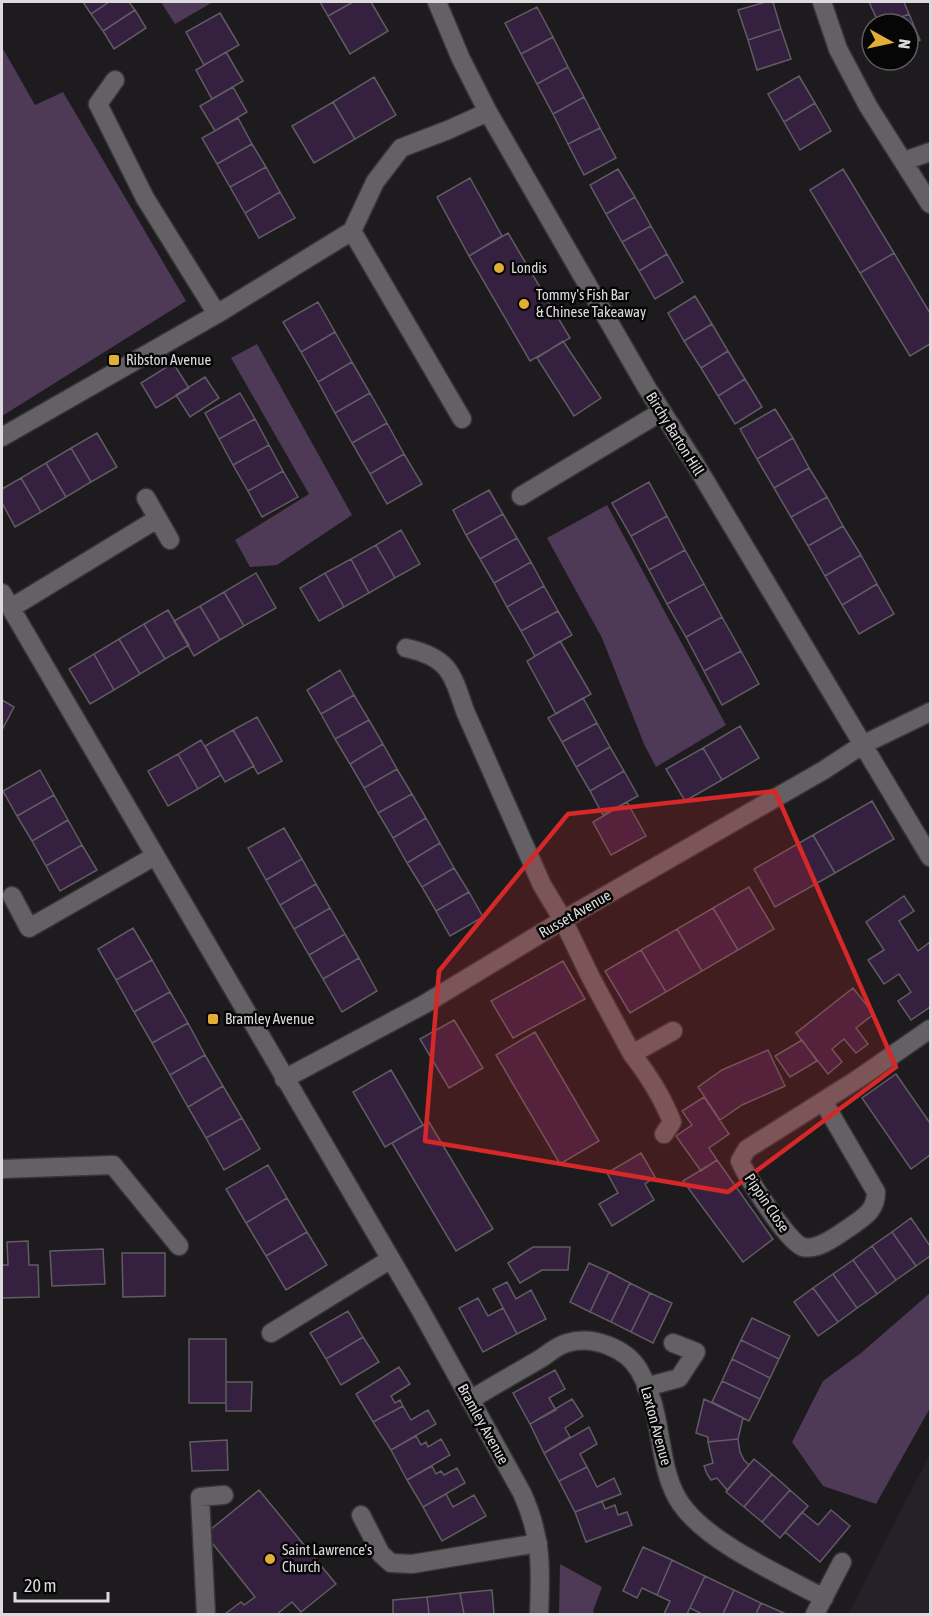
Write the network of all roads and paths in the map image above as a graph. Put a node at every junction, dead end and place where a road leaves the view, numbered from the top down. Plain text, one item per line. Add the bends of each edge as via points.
1 (437, 2) edge
2 (822, 2) edge
3 (115, 80) dead end
4 (488, 112) junction
5 (930, 152) edge
6 (904, 161) junction
7 (930, 204) edge
8 (352, 231) junction
9 (218, 314) junction
10 (661, 412) junction
11 (462, 419) dead end
12 (2, 437) edge
13 (521, 496) dead end
14 (146, 498) dead end
15 (158, 519) junction
16 (170, 540) dead end
17 (6, 600) edge
18 (406, 648) dead end
19 (930, 712) edge
20 (862, 745) junction
21 (155, 856) junction
22 (930, 856) edge
23 (12, 896) dead end
24 (563, 920) junction
25 (930, 1029) edge
26 (673, 1031) dead end
27 (632, 1054) junction
28 (284, 1079) junction
29 (823, 1101) junction
30 (664, 1134) dead end
31 (2, 1169) edge
32 (179, 1246) dead end
33 (391, 1259) junction
34 (272, 1333) dead end
35 (673, 1343) dead end
36 (646, 1387) junction
37 (470, 1400) junction
38 (224, 1495) dead end
39 (361, 1515) dead end
40 (538, 1543) junction
41 (842, 1562) dead end
42 (820, 1606) edge
43 (206, 1614) edge
44 (539, 1614) edge

1 - 4 street, Birchy Barton Hill
2 - 6 street via 837,49
3 - 9 street via 98,104 145,198
4 - 8 street via 400,148 375,182
4 - 10 street, Birchy Barton Hill
5 - 6 street
6 - 7 street
8 - 9 street
8 - 11 street
9 - 12 street
10 - 13 street
10 - 20 street, Birchy Barton Hill
14 - 15 street
15 - 16 street
15 - 17 street
17 - 21 street, Bramley Avenue
18 - 24 street via 442,661 523,846
19 - 20 street, Russet Avenue
20 - 22 street, Birchy Barton Hill
20 - 24 street, Russet Avenue
21 - 23 street via 29,928
21 - 28 street, Bramley Avenue
24 - 27 street
24 - 28 street, Russet Avenue via 423,1005
25 - 29 street, Pippin Close
26 - 27 street
27 - 30 street via 652,1080 672,1122
28 - 33 street, Bramley Avenue
29 - 29 street, Pippin Close via 747,1149 740,1161 791,1240 803,1247 820,1245 842,1233 870,1213 876,1203 876,1192
31 - 32 street via 114,1165
33 - 34 street
33 - 37 street, Bramley Avenue
35 - 36 street via 696,1352 679,1378
36 - 37 street, Laxton Avenue via 639,1368 622,1353 586,1340 567,1343
36 - 42 street, Laxton Avenue via 679,1502 709,1533
37 - 40 street, Bramley Avenue via 522,1493
38 - 43 street via 200,1497
39 - 40 street via 381,1554 391,1563 412,1564
40 - 44 street, Bramley Avenue
41 - 42 street, Laxton Avenue

